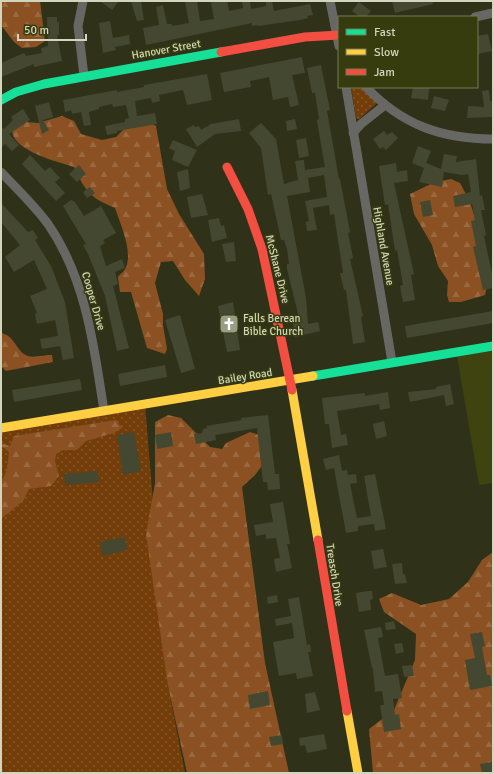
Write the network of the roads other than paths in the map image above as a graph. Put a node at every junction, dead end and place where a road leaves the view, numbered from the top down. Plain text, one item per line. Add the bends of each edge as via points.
1 (83, 1) edge
2 (330, 1) edge
3 (493, 13) edge
4 (478, 16) edge
5 (338, 37) edge
6 (84, 76) junction
7 (346, 88) edge
8 (367, 88) edge
9 (1, 100) edge
10 (385, 105) junction
11 (353, 133) junction
12 (493, 141) edge
13 (227, 168) dead end
14 (1, 172) edge
15 (493, 346) edge
16 (392, 362) junction
17 (291, 381) junction
18 (104, 411) junction
19 (1, 428) edge
20 (358, 773) edge

1 - 6 street via 78,26
2 - 5 street
3 - 4 street
5 - 6 street, Hanover Street via 300,38
6 - 9 street, Hanover Street via 29,87
7 - 11 street, Highland Avenue
8 - 10 street
10 - 11 street
10 - 12 street via 411,122 440,133
11 - 16 street, Highland Avenue
13 - 17 street, McShane Drive via 247,206 262,249
14 - 18 street, Cooper Drive via 28,199 47,224 60,243 75,275 91,330
15 - 16 street, Bailey Road
16 - 17 street, Bailey Road
17 - 18 street, Bailey Road
17 - 20 street, Treasch Drive
18 - 19 street, Bailey Road

